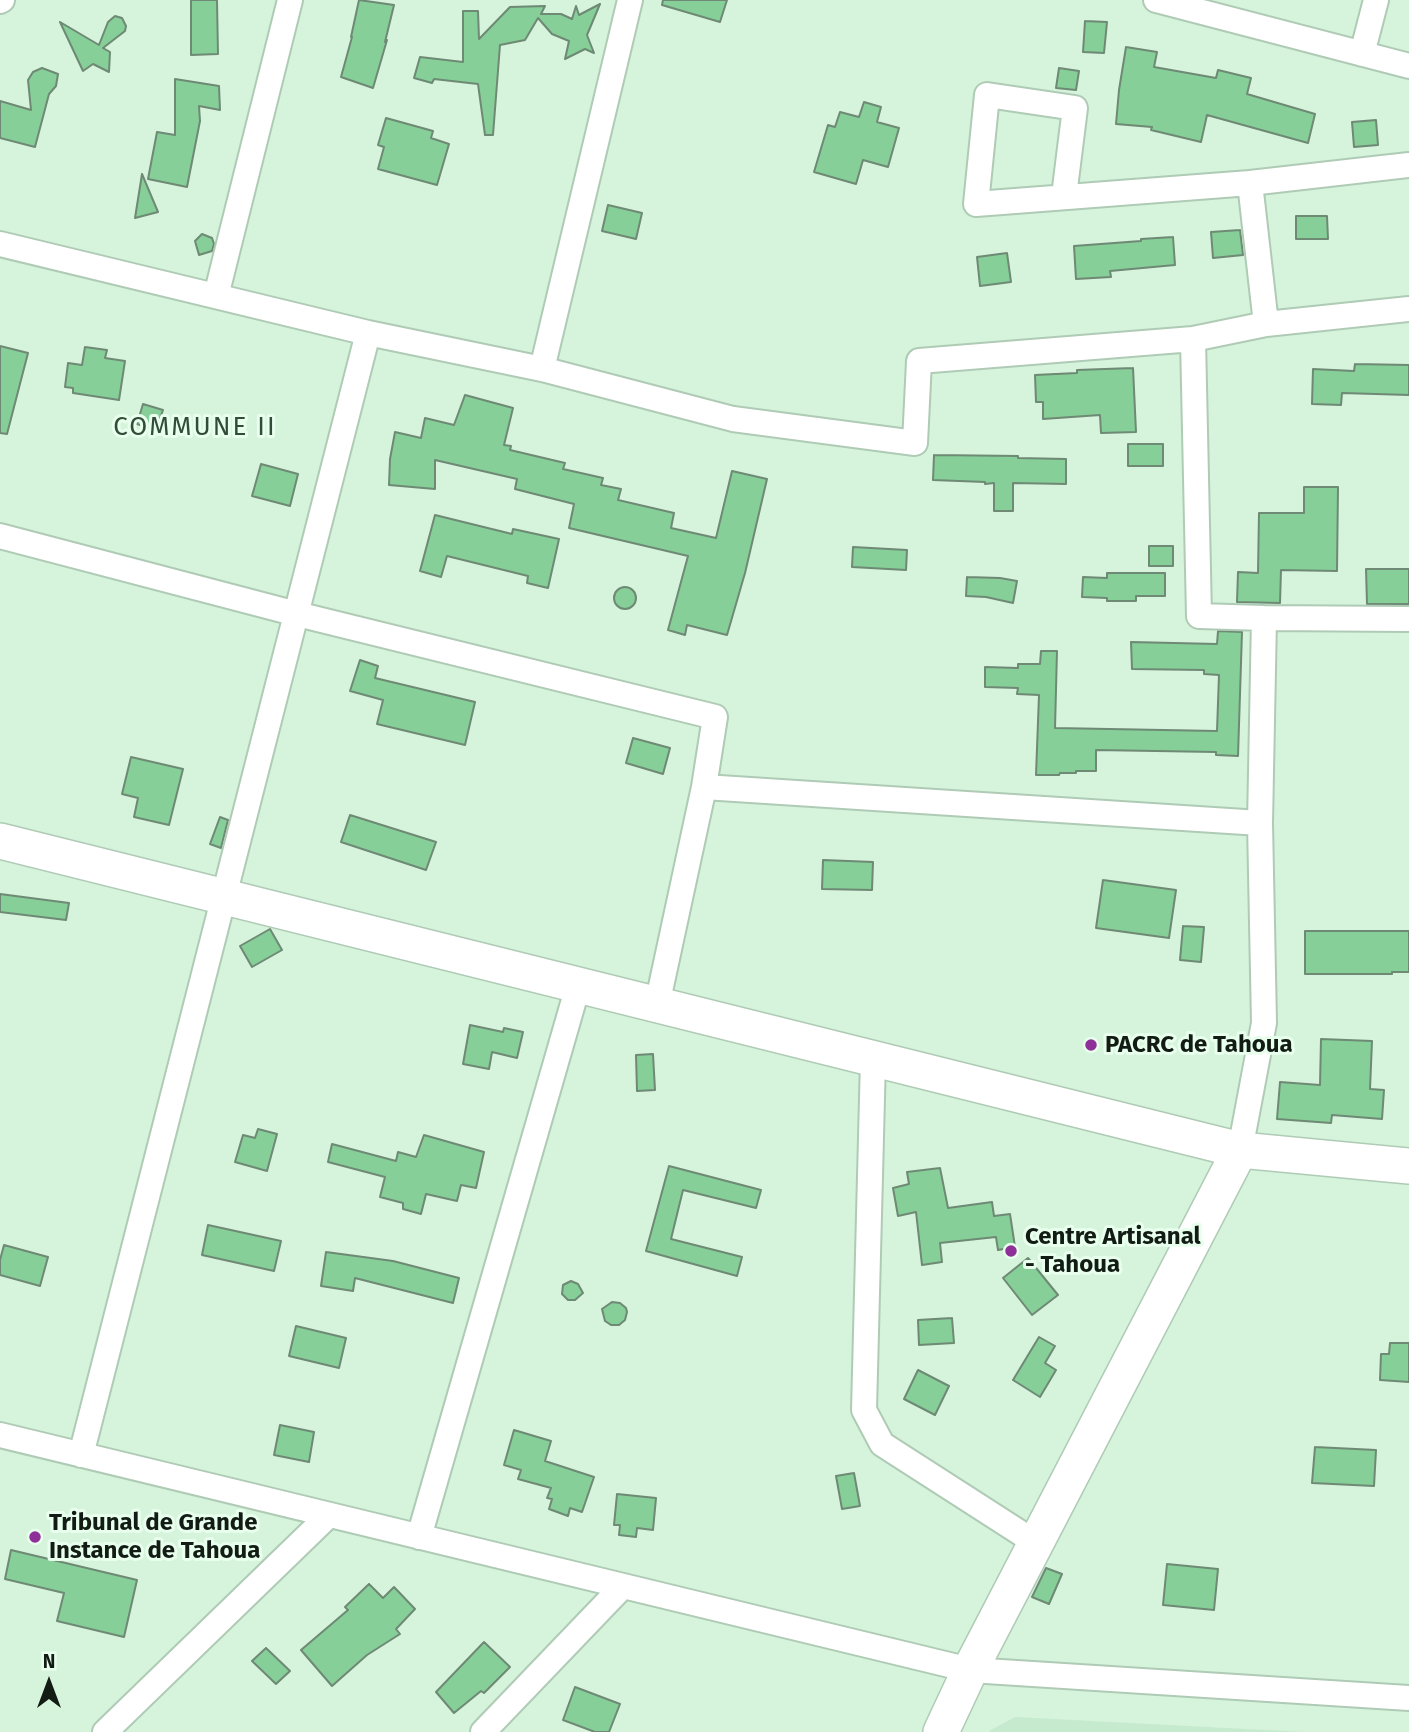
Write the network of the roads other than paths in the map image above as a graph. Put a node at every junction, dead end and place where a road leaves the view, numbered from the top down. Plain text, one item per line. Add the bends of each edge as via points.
1 (290, 0) edge
2 (630, 0) edge
3 (1156, 0) edge
4 (1376, 0) edge
5 (1362, 54) junction
6 (1409, 66) edge
7 (1409, 164) edge
8 (1250, 183) junction
9 (1063, 196) junction
10 (0, 244) edge
11 (216, 296) junction
12 (1409, 309) edge
13 (1266, 324) junction
14 (368, 333) junction
15 (1193, 338) junction
16 (542, 369) junction
17 (0, 536) edge
18 (297, 614) junction
19 (1265, 618) junction
20 (1409, 619) edge
21 (704, 787) junction
22 (1260, 823) junction
23 (0, 841) edge
24 (223, 897) junction
25 (578, 986) junction
26 (657, 1005) junction
27 (873, 1059) junction
28 (1240, 1150) junction
29 (1409, 1166) edge
30 (0, 1435) edge
31 (81, 1455) junction
32 (329, 1515) junction
33 (419, 1537) junction
34 (1036, 1543) junction
35 (622, 1587) junction
36 (970, 1670) junction
37 (1409, 1698) edge
38 (105, 1732) edge
39 (483, 1732) edge
40 (941, 1732) edge

1 - 11 street
2 - 16 street
3 - 5 street
4 - 5 street
5 - 6 street
7 - 8 street
8 - 9 street
8 - 13 street
9 - 9 street via 1075,108 987,95 976,204
10 - 11 street
11 - 14 street
12 - 13 street
13 - 15 street
14 - 16 street
14 - 18 street
15 - 16 street via 919,361 915,443 733,419
15 - 19 street via 1199,615
17 - 18 street
18 - 21 street via 715,717
18 - 24 street
19 - 20 street
19 - 22 street
21 - 22 street
21 - 26 street
22 - 28 street via 1264,1023
23 - 24 street
24 - 25 street
24 - 31 street
25 - 26 street
25 - 33 street
26 - 27 street
27 - 28 street
27 - 34 street via 864,1410 882,1444
28 - 29 street
28 - 34 street
30 - 31 street
31 - 32 street
32 - 33 street
32 - 38 street
33 - 35 street
34 - 36 street
35 - 36 street
35 - 39 street
36 - 37 street
36 - 40 street

